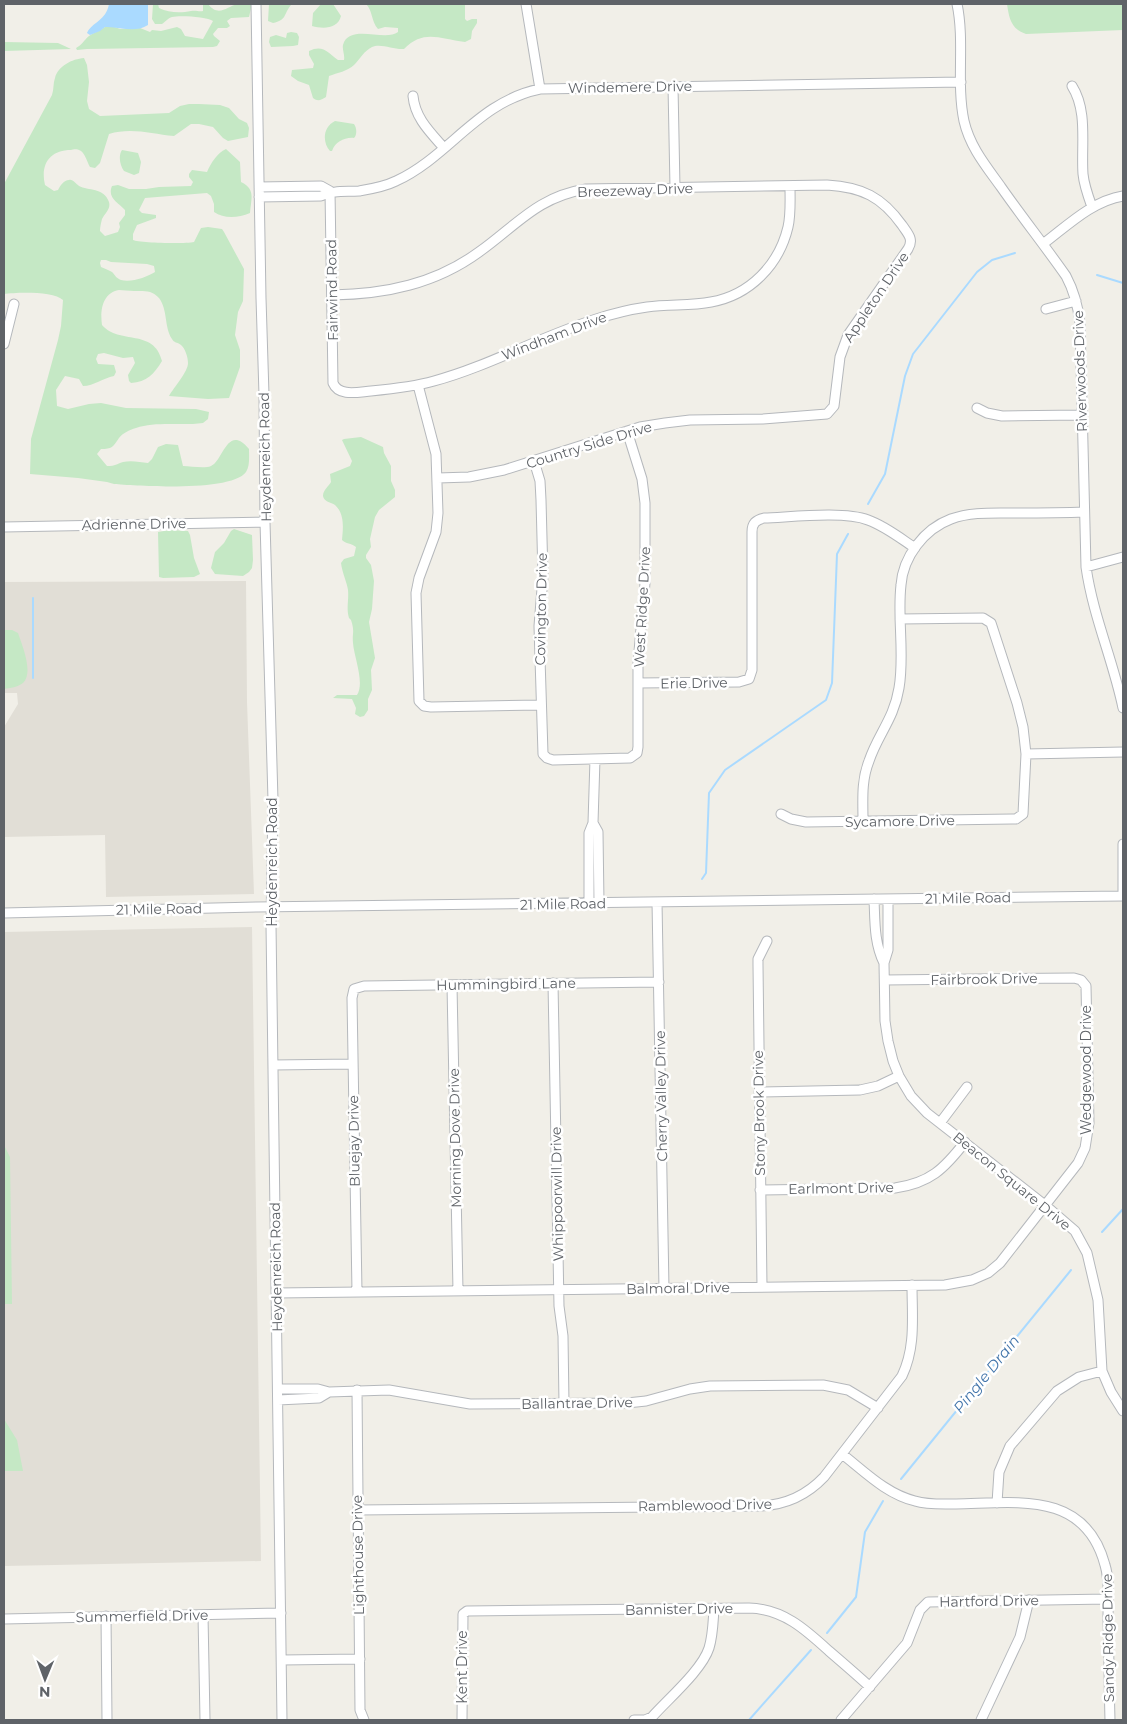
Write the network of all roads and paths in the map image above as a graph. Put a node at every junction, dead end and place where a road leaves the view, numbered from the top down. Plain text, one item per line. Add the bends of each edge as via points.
1 (256, 4) edge
2 (526, 4) edge
3 (957, 4) edge
4 (961, 82) junction
5 (673, 86) junction
6 (1072, 86) dead end
7 (540, 89) junction
8 (414, 96) dead end
9 (444, 148) junction
10 (259, 186) junction
11 (790, 186) junction
12 (675, 188) junction
13 (330, 192) junction
14 (1123, 196) edge
15 (259, 197) junction
16 (1092, 208) junction
17 (911, 242) joint
18 (1042, 244) junction
19 (332, 295) junction
20 (1076, 301) junction
21 (14, 304) dead end
22 (1046, 309) dead end
23 (4, 344) edge
24 (418, 385) junction
25 (336, 388) joint
26 (977, 408) dead end
27 (830, 412) joint
28 (1082, 415) junction
29 (627, 431) junction
30 (534, 461) junction
31 (438, 478) junction
32 (1084, 512) junction
33 (265, 522) junction
34 (4, 527) edge
35 (915, 548) junction
36 (1123, 557) edge
37 (1086, 567) junction
38 (900, 619) junction
39 (1119, 670) edge
40 (638, 683) junction
41 (540, 705) junction
42 (1123, 708) edge
43 (1123, 752) edge
44 (1026, 754) junction
45 (594, 759) junction
46 (780, 814) dead end
47 (863, 821) junction
48 (593, 823) junction
49 (1123, 844) edge
50 (1123, 896) edge
51 (874, 899) junction
52 (888, 899) junction
53 (657, 902) junction
54 (589, 903) junction
55 (599, 903) junction
56 (271, 907) junction
57 (4, 913) edge
58 (767, 941) dead end
59 (884, 963) junction
60 (885, 980) junction
61 (659, 982) junction
62 (1083, 982) joint
63 (553, 983) junction
64 (452, 985) junction
65 (354, 989) joint
66 (353, 1064) junction
67 (273, 1066) junction
68 (899, 1076) junction
69 (968, 1087) dead end
70 (759, 1092) junction
71 (940, 1123) junction
72 (965, 1142) junction
73 (760, 1190) junction
74 (1046, 1206) junction
75 (912, 1285) junction
76 (762, 1287) junction
77 (664, 1289) junction
78 (558, 1290) junction
79 (458, 1291) junction
80 (357, 1292) junction
81 (276, 1293) junction
82 (1102, 1371) junction
83 (278, 1389) junction
84 (357, 1390) junction
85 (329, 1392) junction
86 (278, 1400) junction
87 (564, 1404) junction
88 (878, 1408) junction
89 (1123, 1411) edge
90 (842, 1454) junction
91 (997, 1503) junction
92 (358, 1510) junction
93 (1108, 1599) junction
94 (1030, 1600) junction
95 (714, 1609) junction
96 (281, 1613) junction
97 (203, 1614) junction
98 (463, 1614) joint
99 (106, 1616) junction
100 (4, 1619) edge
101 (360, 1659) junction
102 (282, 1660) junction
103 (870, 1687) junction
104 (107, 1720) edge
105 (204, 1720) edge
106 (282, 1720) edge
107 (363, 1720) edge
108 (462, 1720) edge
109 (634, 1720) edge
110 (841, 1720) edge
111 (981, 1720) edge
112 (1110, 1720) edge

1 - 10 street, Heydenreich Road
2 - 7 street
3 - 4 street, Riverwoods Drive
4 - 5 street, Windemere Drive
4 - 18 street, Riverwoods Drive via 964,122 974,149
5 - 7 street, Windemere Drive
5 - 12 street
6 - 16 street via 1081,107 1083,176
7 - 9 street, Windemere Drive via 514,96 498,105
8 - 9 street via 417,115
9 - 13 street, Windemere Drive via 421,166 388,184 368,190
10 - 13 street, Windemere Drive via 321,186
10 - 15 street, Heydenreich Road
11 - 12 street, Breezeway Drive
11 - 17 street, Breezeway Drive via 836,186 862,191 889,208
11 - 24 street, Windham Drive via 790,217 781,246 765,272 741,292 711,302 648,307 597,318 458,373
12 - 19 street, Breezeway Drive via 586,189 558,195 534,208 470,258 436,277 390,291
13 - 15 street, Windemere Drive via 322,196
13 - 19 street, Fairwind Road
14 - 16 street
15 - 33 street, Heydenreich Road
16 - 18 street
17 - 27 street, Appleton Drive via 844,343 834,406
18 - 20 street, Riverwoods Drive via 1066,276
19 - 25 street, Fairwind Road
20 - 22 street
20 - 28 street, Riverwoods Drive via 1080,323
21 - 23 street
24 - 25 street, Windham Drive via 363,392
24 - 31 street via 434,446
26 - 28 street via 1002,416
27 - 29 street, Country Side Drive via 768,419 677,421
28 - 32 street, Riverwoods Drive
29 - 30 street, Country Side Drive
29 - 40 street, West Ridge Drive via 642,479 645,504 646,583
30 - 31 street, Country Side Drive via 481,475
30 - 41 street, Covington Drive via 542,500
31 - 41 street via 436,532 416,594 418,696 421,704 431,707
32 - 35 street via 968,515 942,523
32 - 37 street, Riverwoods Drive
33 - 34 street, Adrienne Drive
33 - 56 street, Heydenreich Road via 273,800
35 - 38 street via 902,576
35 - 40 street, Erie Drive via 861,518 764,518 754,522 752,670 749,679 739,682
36 - 37 street
37 - 39 street, Riverwoods Drive via 1092,601
38 - 44 street via 983,618 989,621 1017,703
38 - 47 street via 898,695 866,767
39 - 42 street, Riverwoods Drive
40 - 45 street, West Ridge Drive via 638,747 635,755 627,759
41 - 45 street, Covington Drive via 544,757 553,760
43 - 44 street
44 - 47 street, Sycamore Drive via 1024,806 1020,817
45 - 48 street
46 - 47 street, Sycamore Drive via 806,822
48 - 54 street via 589,832
48 - 55 street via 598,832
49 - 50 street
50 - 52 street, 21 Mile Road
51 - 52 street, 21 Mile Road
51 - 53 street, 21 Mile Road
51 - 59 street, Beacon Square Drive via 875,933
52 - 59 street, Beacon Square Drive via 888,950
53 - 55 street, 21 Mile Road
53 - 61 street, Cherry Valley Drive
54 - 55 street, 21 Mile Road
54 - 56 street, 21 Mile Road
56 - 57 street, 21 Mile Road
56 - 67 street, Heydenreich Road
58 - 70 street, Stony Brook Drive via 758,959
59 - 60 street, Beacon Square Drive
60 - 62 street, Fairbrook Drive via 1074,978
60 - 68 street, Beacon Square Drive via 888,1041
61 - 63 street, Hummingbird Lane
61 - 77 street, Cherry Valley Drive
62 - 74 street, Wedgewood Drive via 1086,989 1087,1140 1078,1163
63 - 64 street, Hummingbird Lane
63 - 78 street, Whippoorwill Drive
64 - 65 street, Hummingbird Lane via 364,986
64 - 79 street, Morning Dove Drive
65 - 66 street, Bluejay Drive
66 - 67 street
66 - 80 street, Bluejay Drive
67 - 81 street, Heydenreich Road
68 - 70 street via 860,1090
68 - 71 street, Beacon Square Drive via 919,1105
69 - 71 street
70 - 73 street, Stony Brook Drive
71 - 72 street, Beacon Square Drive
72 - 73 street, Earlmont Drive via 942,1168 912,1185
72 - 74 street, Beacon Square Drive
73 - 76 street, Stony Brook Drive
74 - 75 street, Balmoral Drive via 1012,1250 988,1273 963,1283
74 - 82 street, Beacon Square Drive via 1076,1232 1087,1252 1098,1300
75 - 76 street, Balmoral Drive
75 - 88 street, Ramblewood Drive via 910,1354 902,1376
76 - 77 street, Balmoral Drive
77 - 78 street, Balmoral Drive
78 - 79 street, Balmoral Drive
78 - 87 street, Whippoorwill Drive via 563,1336
79 - 80 street, Balmoral Drive
80 - 81 street, Balmoral Drive
81 - 83 street, Heydenreich Road
82 - 89 street, Beacon Square Drive
82 - 91 street via 1079,1377 1057,1391 1010,1446 999,1472
83 - 85 street, Ballantrae Drive
83 - 86 street, Heydenreich Road
84 - 85 street, Ballantrae Drive
84 - 87 street, Ballantrae Drive via 389,1390 470,1404
84 - 92 street, Lighthouse Drive
85 - 86 street, Ballantrae Drive via 319,1398
86 - 96 street, Heydenreich Road
87 - 88 street, Ballantrae Drive via 636,1402 710,1386 823,1385 848,1390
88 - 90 street, Ramblewood Drive
90 - 91 street, Sandy Ridge Drive via 887,1489 907,1499 934,1504
90 - 92 street, Ramblewood Drive via 811,1489 786,1502 769,1505
91 - 93 street, Sandy Ridge Drive via 1042,1504 1081,1523 1098,1545 1104,1561
92 - 101 street, Lighthouse Drive
93 - 94 street, Hartford Drive
93 - 112 street, Sandy Ridge Drive
94 - 103 street, Hartford Drive via 928,1602 920,1610 907,1643
94 - 111 street via 1020,1637
95 - 98 street, Bannister Drive via 467,1611
95 - 103 street, Bannister Drive via 754,1608 785,1616 800,1625
95 - 109 street via 712,1634 704,1661 652,1717
96 - 97 street, Summerfield Drive
96 - 102 street, Heydenreich Road
97 - 99 street, Summerfield Drive
97 - 105 street
98 - 108 street, Kent Drive
99 - 100 street, Summerfield Drive
99 - 104 street
101 - 102 street
101 - 107 street, Lighthouse Drive via 360,1710
102 - 106 street, Heydenreich Road
103 - 110 street, Hartford Drive

